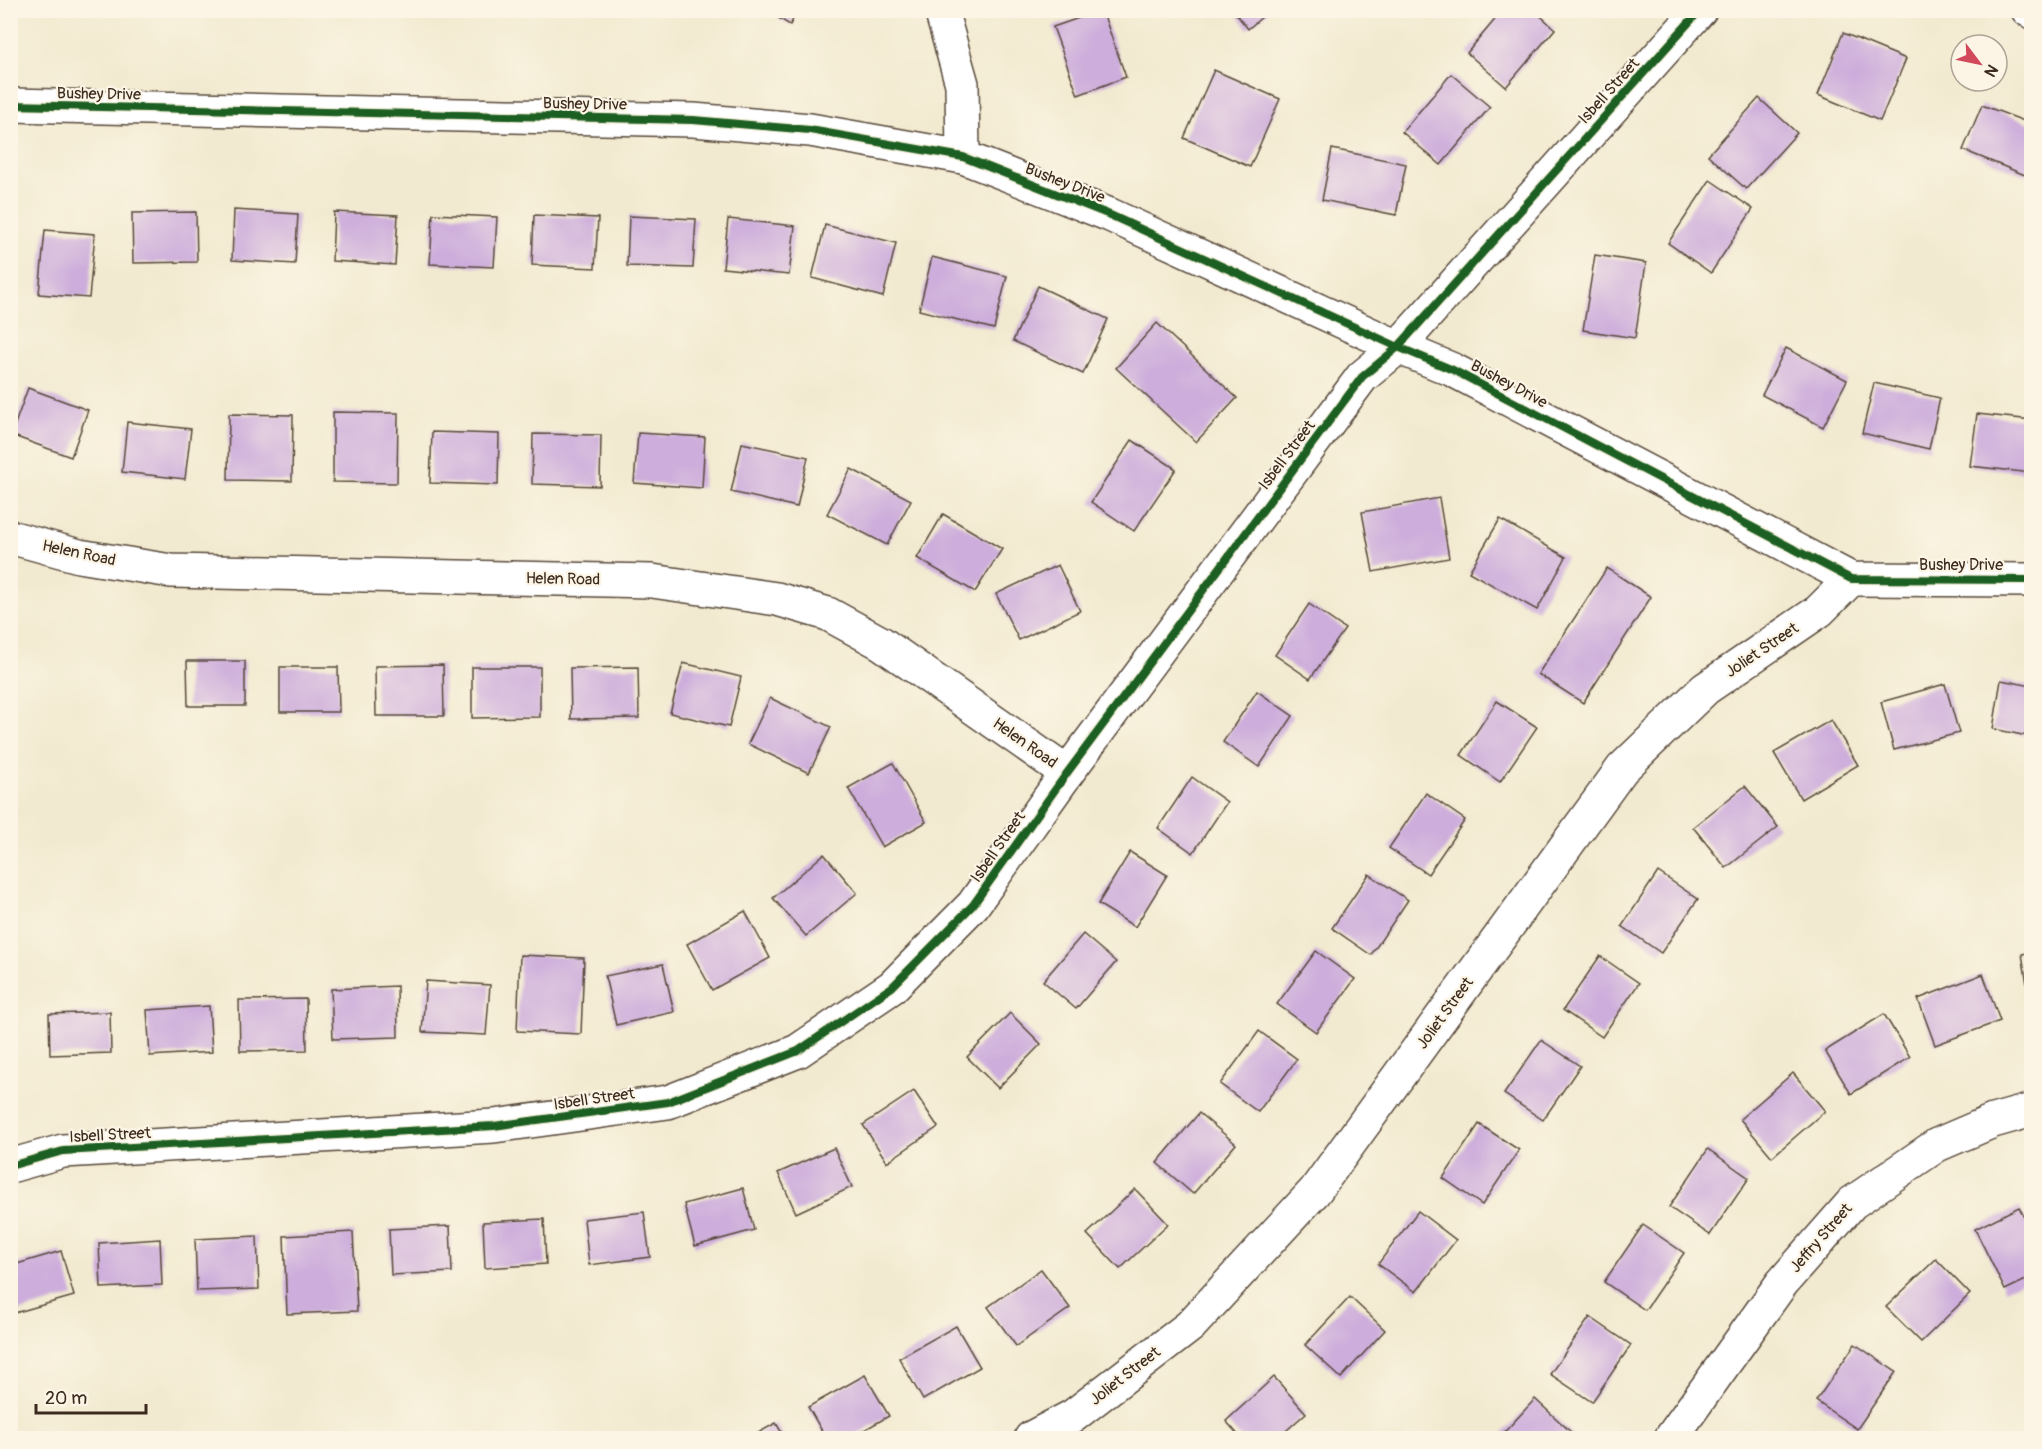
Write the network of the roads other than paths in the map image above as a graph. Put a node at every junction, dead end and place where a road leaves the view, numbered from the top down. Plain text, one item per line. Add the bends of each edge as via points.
1 (941, 10) edge
2 (1700, 10) edge
3 (10, 105) edge
4 (963, 157) junction
5 (1398, 347) junction
6 (10, 537) edge
7 (1851, 579) junction
8 (2031, 580) edge
9 (1067, 773) junction
10 (2031, 1110) edge
11 (10, 1166) edge
12 (1031, 1438) edge
13 (1671, 1438) edge

1 - 4 street via 962,84
2 - 5 street, Isbell Street
3 - 4 street, Bushey Drive via 693,120 810,130
4 - 5 street, Bushey Drive via 1110,215
5 - 7 street, Bushey Drive via 1453,369
5 - 9 street, Isbell Street via 1362,377
6 - 9 street, Helen Road via 79,556 171,571 652,581 777,599 828,614 881,643
7 - 8 street, Bushey Drive
7 - 12 street, Joliet Street via 1819,611 1705,689 1622,769 1315,1191 1190,1326 1073,1416
9 - 11 street, Isbell Street via 974,905 892,987 798,1052 668,1102 494,1126 63,1151
10 - 13 street, Jeffry Street via 1937,1145 1852,1203 1782,1283

